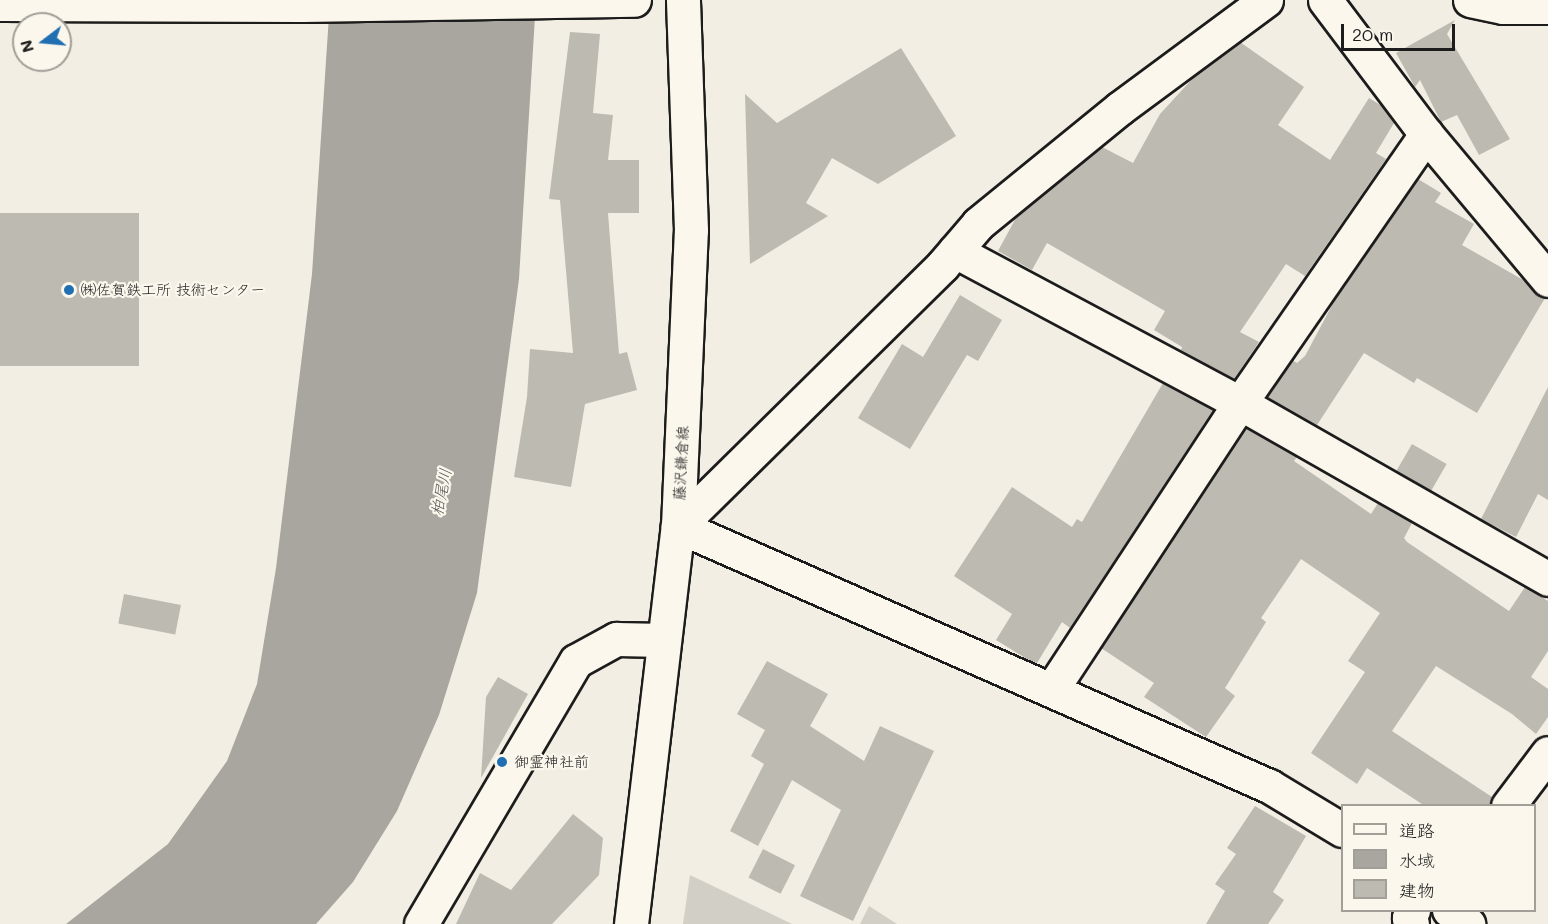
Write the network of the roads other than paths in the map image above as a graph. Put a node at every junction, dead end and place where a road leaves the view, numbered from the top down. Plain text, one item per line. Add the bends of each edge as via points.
1 (634, 0) edge
2 (683, 0) edge
3 (1266, 0) edge
4 (1325, 0) edge
5 (1470, 0) edge
6 (90, 2) edge
7 (149, 2) edge
8 (0, 4) edge
9 (1548, 7) edge
10 (1426, 134) junction
11 (955, 251) junction
12 (1548, 280) edge
13 (1240, 403) junction
14 (678, 526) junction
15 (1548, 579) edge
16 (664, 640) junction
17 (1052, 689) junction
18 (1548, 753) edge
19 (1510, 804) edge
20 (1341, 829) edge
21 (1452, 912) edge
22 (421, 924) edge
23 (631, 924) edge
24 (1468, 924) edge

1 - 7 street via 302,5
2 - 14 street, 藤沢鎌倉線 via 692,230
3 - 11 street via 1120,108 978,224
4 - 10 street
5 - 9 street via 1503,6
6 - 7 street
6 - 8 street
10 - 12 street
10 - 13 street
11 - 13 street
11 - 14 street
13 - 15 street
13 - 17 street
14 - 16 street, 藤沢鎌倉線
14 - 17 street
16 - 22 street via 615,639 576,661
16 - 23 street, 藤沢鎌倉線
17 - 20 street via 1269,786
18 - 19 street
21 - 24 street

